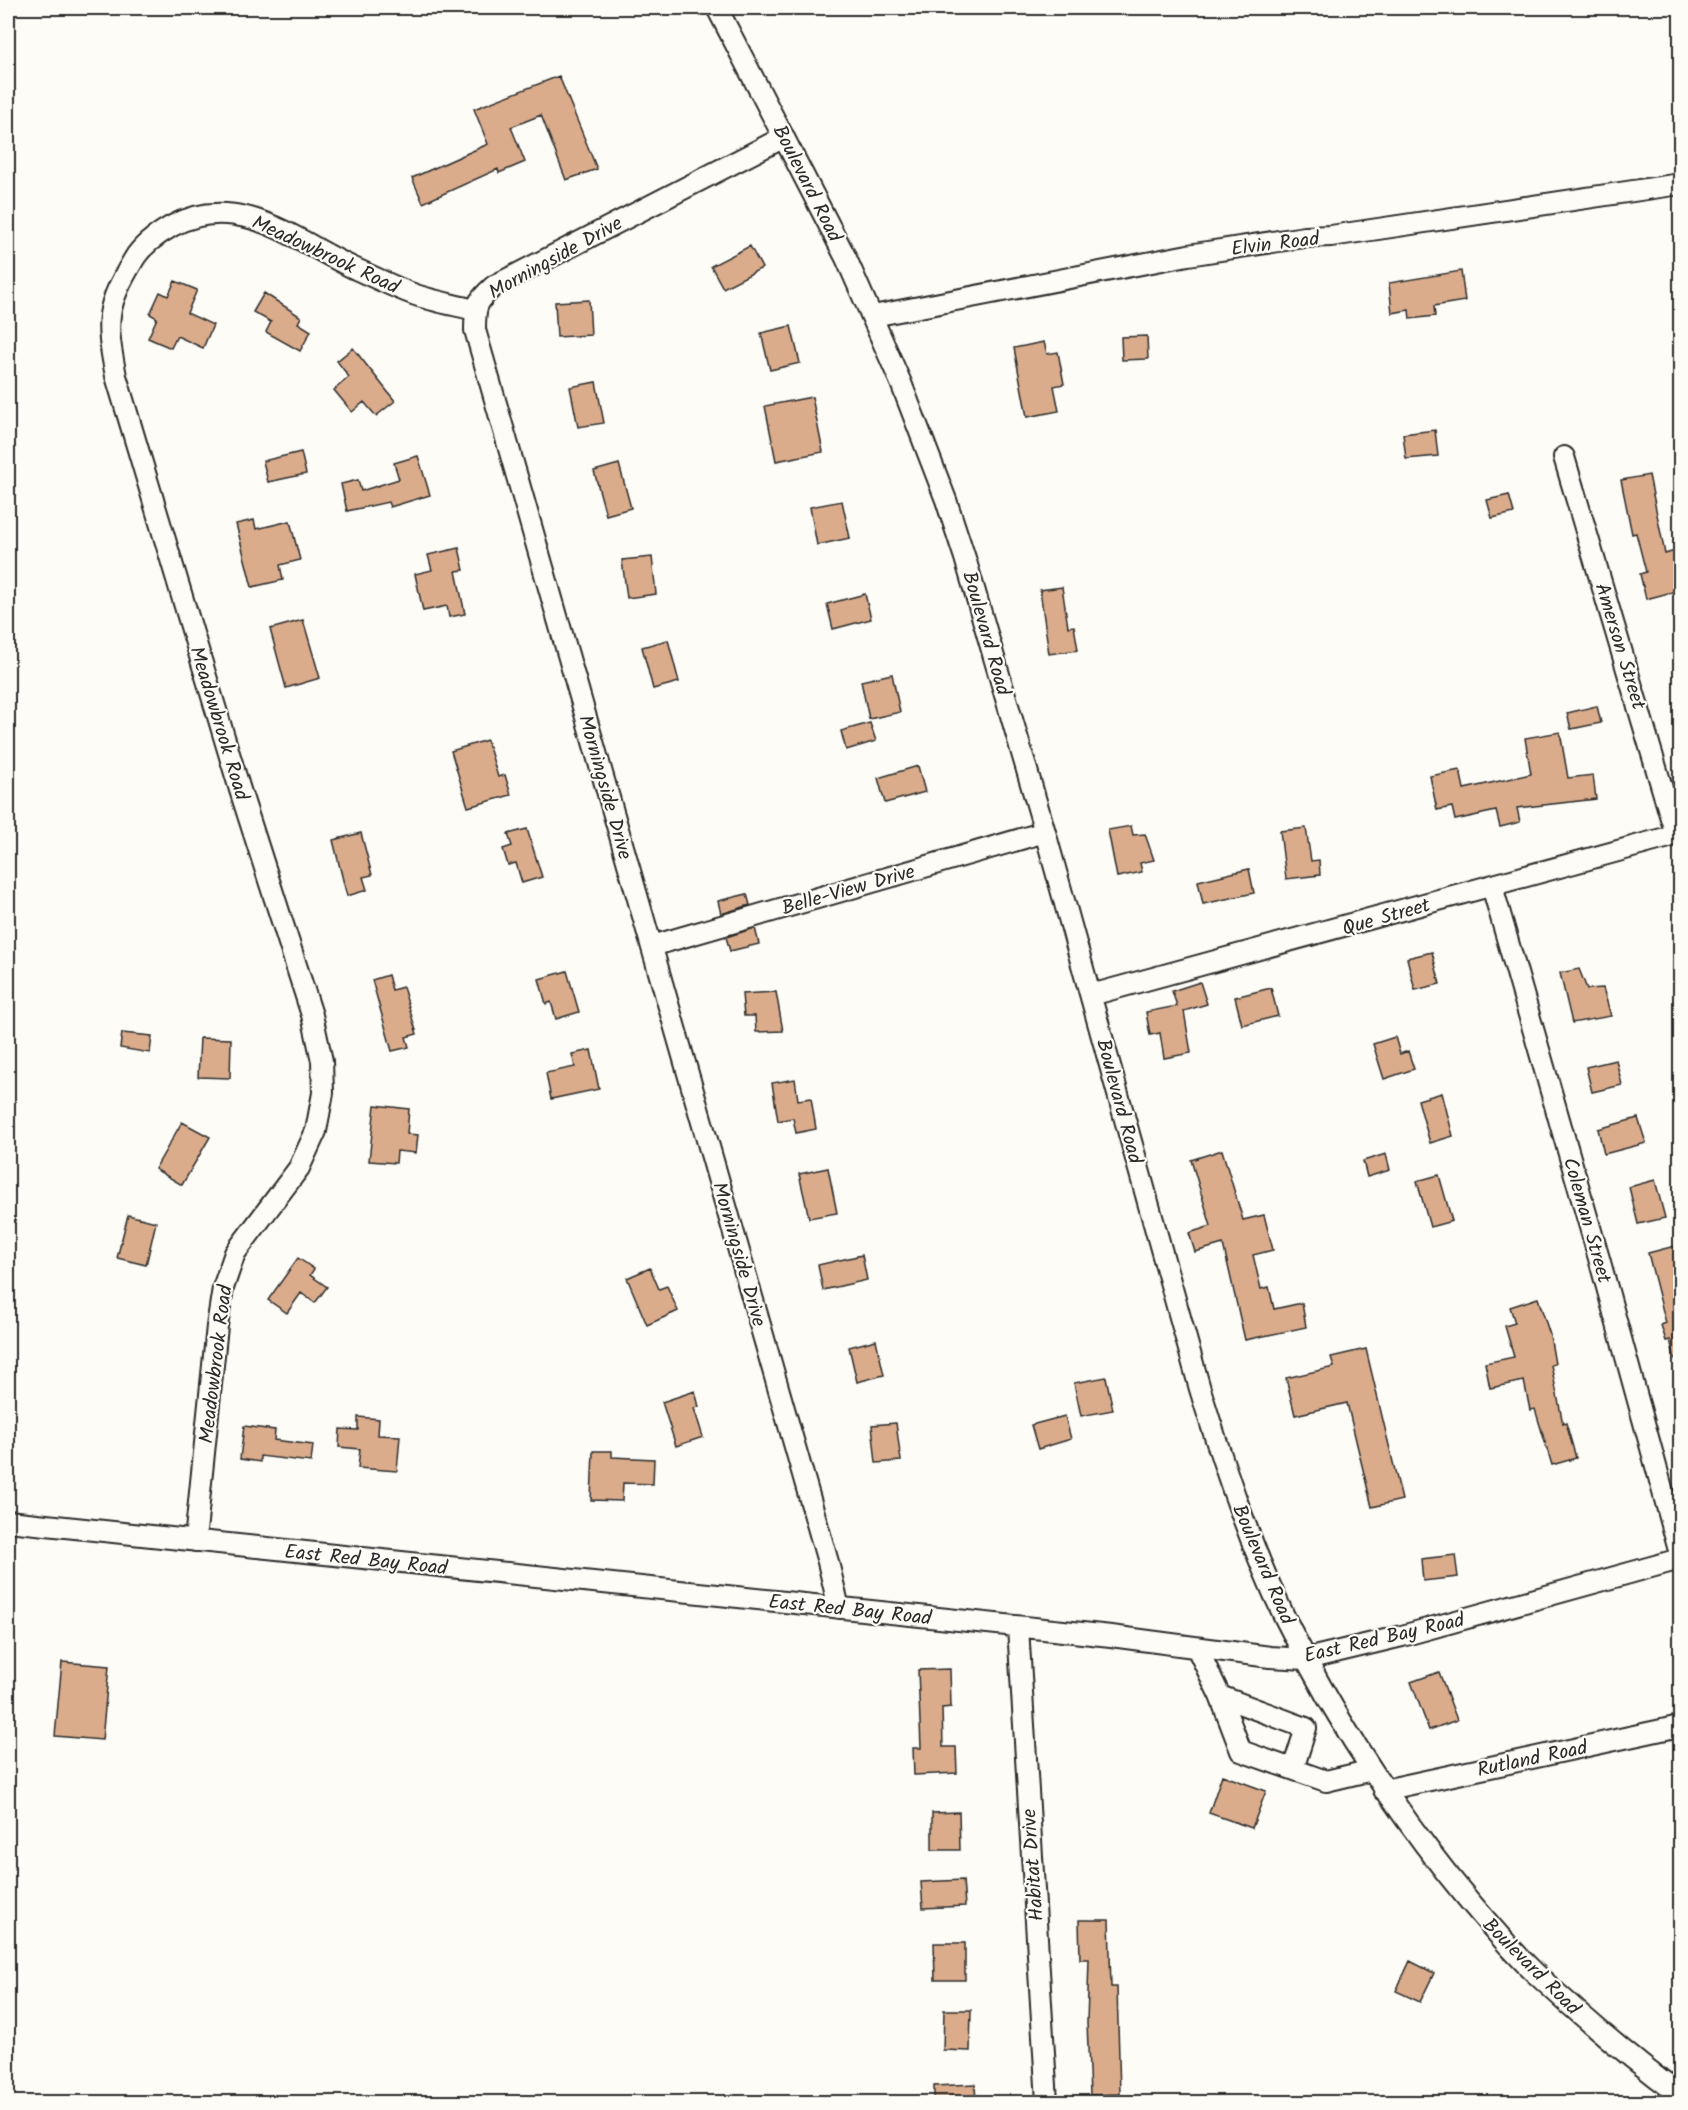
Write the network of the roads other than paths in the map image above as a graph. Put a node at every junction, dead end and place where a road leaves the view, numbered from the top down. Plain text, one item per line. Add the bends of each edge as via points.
1 (717, 8) edge
2 (784, 137) junction
3 (1680, 184) edge
4 (475, 310) junction
5 (873, 316) junction
6 (1564, 457) dead end
7 (1045, 832) junction
8 (1678, 835) edge
9 (1492, 886) junction
10 (652, 946) junction
11 (1091, 995) junction
12 (8, 1521) edge
13 (195, 1540) junction
14 (1680, 1556) edge
15 (839, 1608) junction
16 (1018, 1626) junction
17 (1197, 1648) junction
18 (1306, 1659) junction
19 (1220, 1696) junction
20 (1337, 1713) junction
21 (1680, 1726) edge
22 (1306, 1728) junction
23 (1293, 1769) junction
24 (1372, 1770) junction
25 (1384, 1790) junction
26 (1680, 2095) edge
27 (1047, 2103) edge

1 - 2 street, Boulevard Road
2 - 4 street, Morningside Drive via 494,285 479,299
2 - 5 street, Boulevard Road
3 - 5 street, Elvin Road via 1188,255
4 - 10 street, Morningside Drive via 475,330
4 - 13 street, Meadowbrook Road via 414,295 335,260 270,224 230,214 179,222 164,231 137,255 114,295 108,322 116,376 312,1015 322,1061 321,1112 312,1140 286,1188 235,1253 223,1288
5 - 7 street, Boulevard Road via 946,500
6 - 8 street, Amerson Street
7 - 10 street, Belle-View Drive
7 - 11 street, Boulevard Road
8 - 9 street, Que Street
9 - 11 street, Que Street
9 - 14 street, Coleman Street
10 - 15 street, Morningside Drive
11 - 18 street, Boulevard Road via 1224,1466 1284,1617
12 - 13 street, East Red Bay Road
13 - 15 street, East Red Bay Road
14 - 18 street, East Red Bay Road via 1402,1636
15 - 16 street, East Red Bay Road
16 - 17 street, East Red Bay Road
16 - 27 street, Habitat Drive
17 - 18 street, East Red Bay Road
17 - 19 street
18 - 20 street, Boulevard Road
19 - 22 street
19 - 23 street via 1241,1751
20 - 22 street
20 - 24 street, Boulevard Road
21 - 25 street, Rutland Road
22 - 23 street
23 - 24 street via 1326,1781
24 - 25 street, Boulevard Road
25 - 26 street, Boulevard Road via 1479,1914 1534,1972 1604,2035

